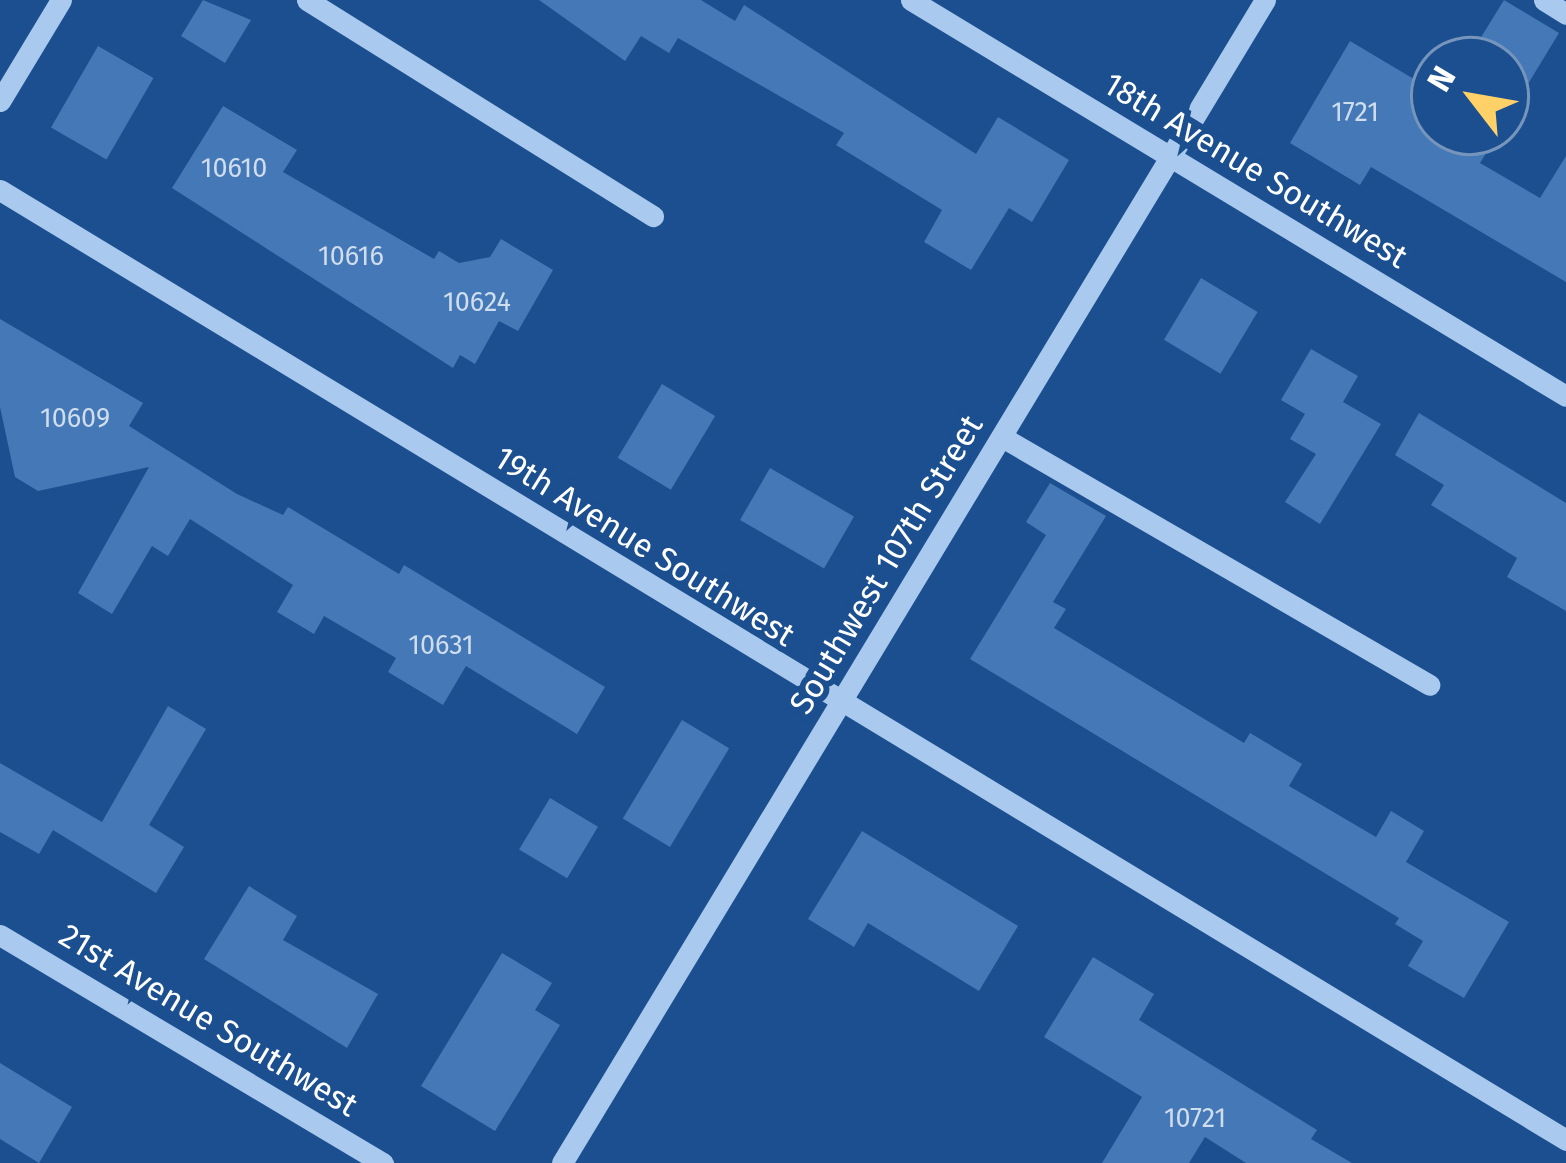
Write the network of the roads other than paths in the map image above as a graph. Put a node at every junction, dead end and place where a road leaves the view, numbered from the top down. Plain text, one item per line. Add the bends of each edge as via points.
1 (61, 0) edge
2 (308, 0) edge
3 (911, 0) edge
4 (1265, 0) edge
5 (1544, 0) edge
6 (1566, 14) edge
7 (0, 101) edge
8 (1169, 159) junction
9 (0, 190) edge
10 (653, 216) dead end
11 (1566, 397) edge
12 (1002, 437) junction
13 (1429, 685) dead end
14 (841, 706) junction
15 (0, 935) edge
16 (1566, 1140) edge
17 (382, 1163) edge
18 (562, 1163) edge

1 - 7 street
2 - 10 street
3 - 8 street, 18th Avenue Southwest
4 - 8 street, Southwest 107th Street
5 - 6 street
8 - 11 street, 18th Avenue Southwest
8 - 12 street, Southwest 107th Street
9 - 14 street, 19th Avenue Southwest
12 - 13 street
12 - 14 street, Southwest 107th Street
14 - 16 street, 19th Avenue Southwest
14 - 18 street, Southwest 107th Street
15 - 17 street, 21st Avenue Southwest

